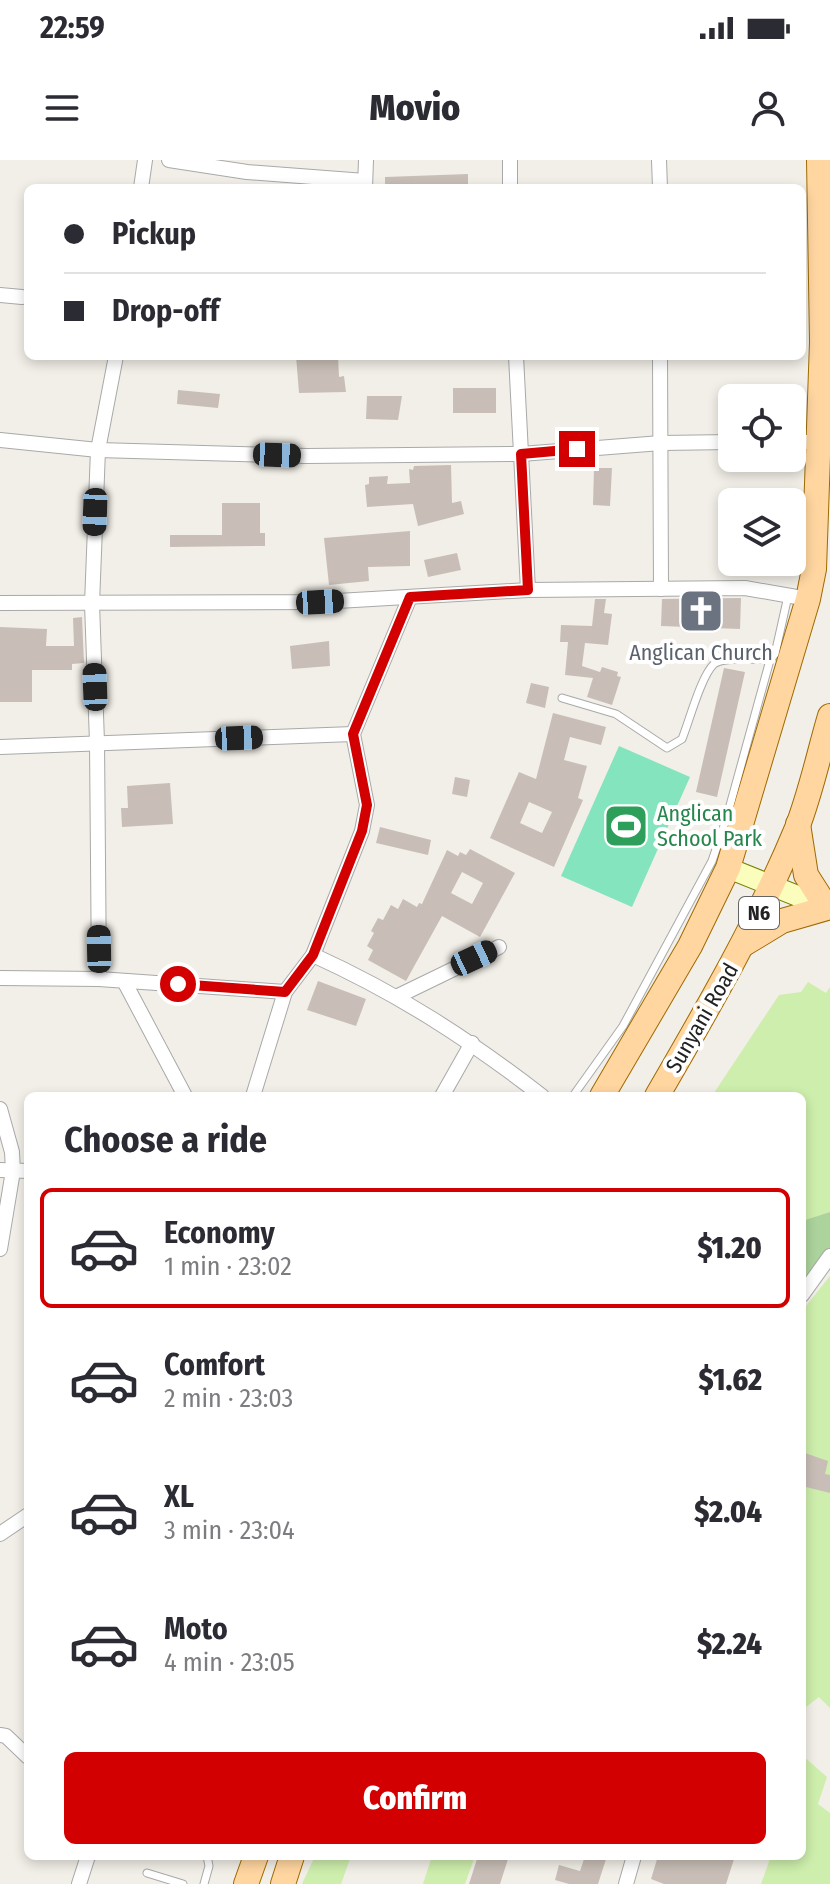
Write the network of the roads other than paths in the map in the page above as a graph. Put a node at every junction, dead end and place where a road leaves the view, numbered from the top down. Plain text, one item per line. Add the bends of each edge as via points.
1 (145, 160) edge
2 (169, 160) edge
3 (366, 160) edge
4 (510, 160) edge
5 (659, 160) edge
6 (819, 160) edge
7 (142, 184) edge
8 (356, 184) edge
9 (365, 184) edge
10 (510, 184) edge
11 (660, 184) edge
12 (0, 295) edge
13 (22, 297) dead end
14 (115, 360) edge
15 (516, 360) edge
16 (660, 360) edge
17 (0, 440) edge
18 (718, 442) edge
19 (806, 442) edge
20 (819, 442) junction
21 (661, 443) junction
22 (98, 450) junction
23 (521, 454) junction
24 (661, 589) junction
25 (528, 590) junction
26 (798, 596) junction
27 (410, 597) junction
28 (0, 603) edge
29 (92, 604) junction
30 (770, 660) junction
31 (562, 698) dead end
32 (830, 716) edge
33 (353, 734) junction
34 (97, 742) junction
35 (0, 747) edge
36 (798, 824) junction
37 (728, 868) junction
38 (771, 887) junction
39 (828, 909) edge
40 (744, 944) junction
41 (499, 947) dead end
42 (313, 955) junction
43 (0, 978) edge
44 (99, 979) junction
45 (124, 981) junction
46 (285, 992) junction
47 (398, 996) junction
48 (472, 1043) junction
49 (183, 1092) edge
50 (254, 1092) edge
51 (444, 1092) edge
52 (537, 1092) edge
53 (576, 1092) edge
54 (604, 1092) edge
55 (659, 1092) edge
56 (0, 1109) edge
57 (14, 1171) edge
58 (0, 1249) edge
59 (830, 1256) edge
60 (806, 1289) edge
61 (24, 1518) edge
62 (0, 1534) edge
63 (0, 1735) edge
64 (24, 1753) edge
65 (87, 1860) edge
66 (208, 1860) edge
67 (255, 1860) edge
68 (291, 1860) edge
69 (633, 1860) edge
70 (147, 1873) dead end
71 (79, 1884) edge
72 (183, 1884) edge
73 (204, 1884) edge
74 (246, 1884) edge
75 (283, 1884) edge
76 (626, 1884) edge

1 - 7 street
2 - 8 street
3 - 9 street
4 - 10 street
5 - 11 street
6 - 20 main road, N6
12 - 13 street
14 - 22 street
15 - 23 street
16 - 21 street
17 - 22 street
18 - 21 street
19 - 20 street
20 - 26 main road, N6 via 814,569
21 - 23 street
21 - 24 street
22 - 23 street via 307,456
22 - 29 street
23 - 25 street
24 - 25 street
24 - 26 street via 745,588
25 - 27 street
26 - 30 lane
26 - 37 main road, N6
27 - 29 street
27 - 33 street
28 - 29 street
29 - 34 street
30 - 31 lane via 714,664 682,739 667,748 616,714
30 - 53 lane via 712,861 623,1026
32 - 36 main road, Sunyani Road / N6
33 - 34 street
33 - 42 street via 367,805 362,831
34 - 35 street
34 - 44 street
36 - 38 main road, Sunyani Road / N6
36 - 39 main road via 806,875
37 - 38 street
37 - 54 main road, N6 via 690,946
38 - 39 street
38 - 40 main road, Sunyani Road / N6
39 - 40 main road via 782,921
40 - 55 main road, Sunyani Road / N6
41 - 47 street
42 - 46 street
42 - 47 street
43 - 44 street
44 - 45 street
45 - 46 street
45 - 49 street
46 - 50 street
47 - 48 street
48 - 51 street
48 - 52 street
56 - 57 street
57 - 58 street
59 - 60 street
61 - 62 street
63 - 64 street
65 - 71 street
66 - 73 lane
67 - 74 main road
68 - 75 main road
69 - 76 street
70 - 72 lane

